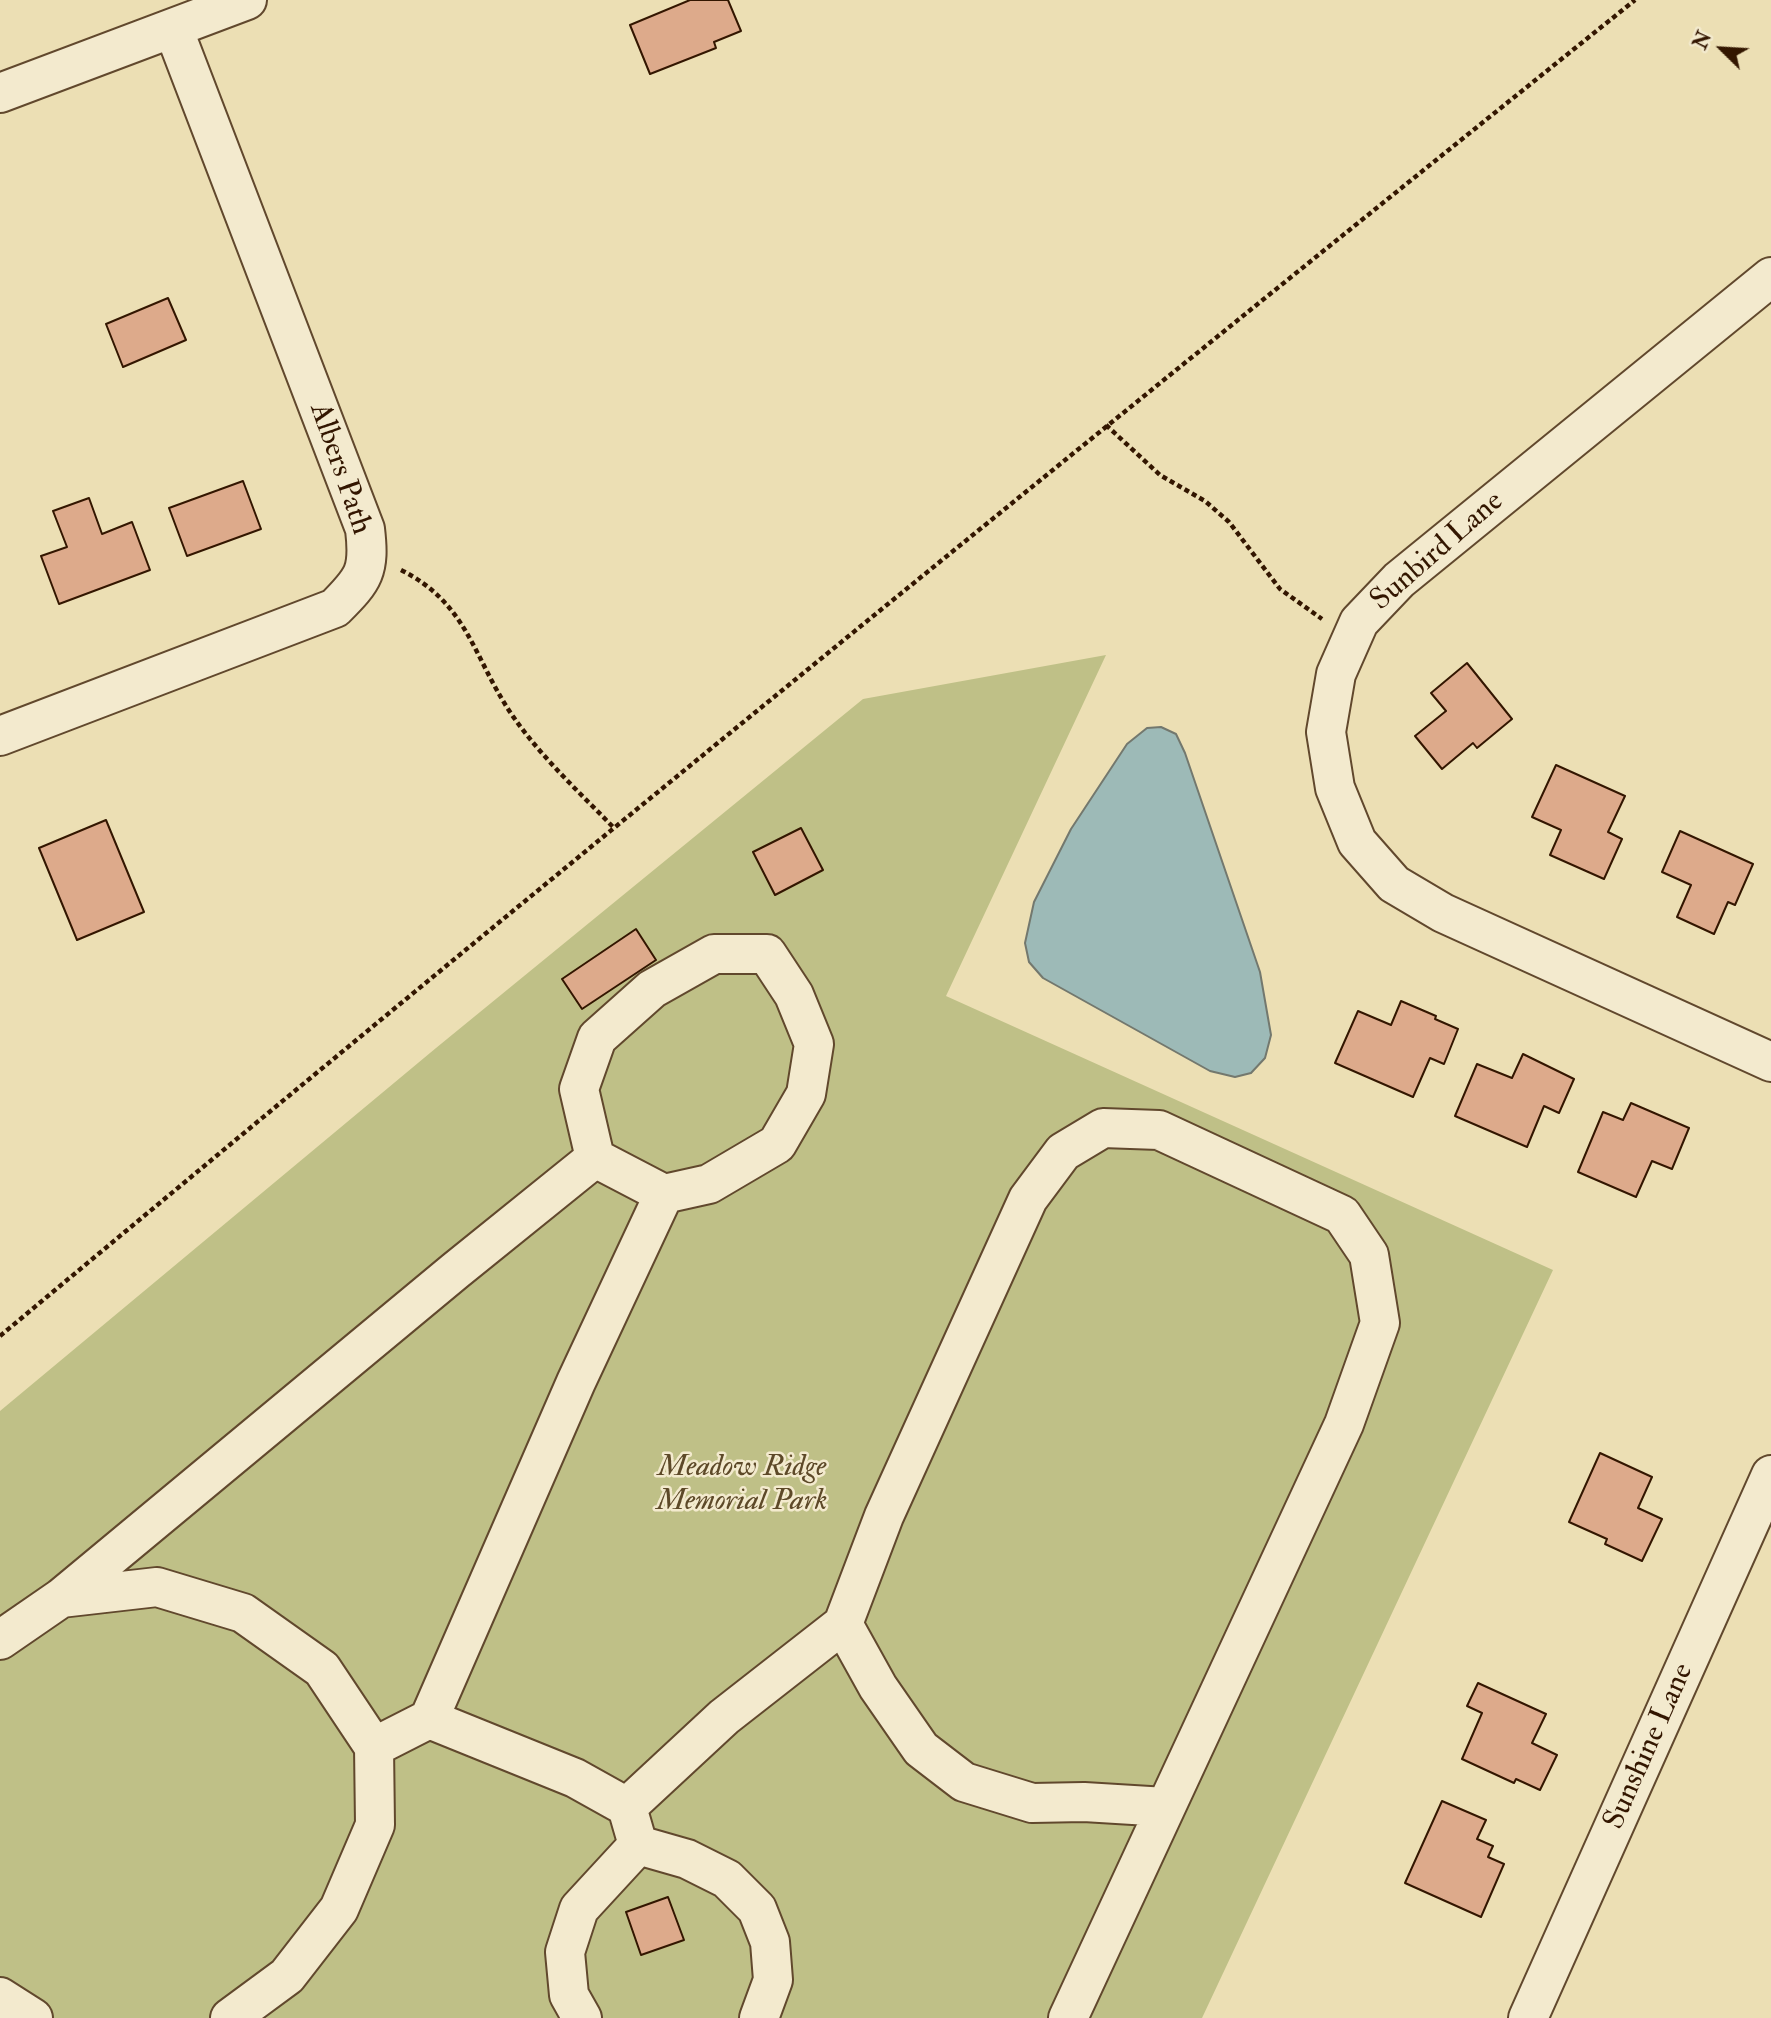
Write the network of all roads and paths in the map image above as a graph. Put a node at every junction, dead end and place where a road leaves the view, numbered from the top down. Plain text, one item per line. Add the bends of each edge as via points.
1 (247, 0) edge
2 (1635, 0) edge
3 (173, 27) junction
4 (0, 93) edge
5 (1771, 277) edge
6 (1106, 425) junction
7 (368, 556) junction
8 (1322, 619) dead end
9 (0, 736) edge
10 (614, 828) junction
11 (1771, 1062) edge
12 (595, 1158) junction
13 (664, 1194) junction
14 (0, 1336) edge
15 (1771, 1475) edge
16 (61, 1598) junction
17 (843, 1624) junction
18 (0, 1640) edge
19 (429, 1719) junction
20 (374, 1747) junction
21 (627, 1807) junction
22 (1166, 1807) junction
23 (639, 1845) junction
24 (0, 1997) edge
25 (33, 2018) edge
26 (230, 2018) edge
27 (582, 2018) edge
28 (759, 2018) edge
29 (1069, 2018) edge
30 (1528, 2018) edge

1 - 3 street
2 - 6 path
3 - 4 street
3 - 7 street, Albers Path via 365,529
5 - 11 street, Sunbird Lane via 1399,580 1359,622 1336,674 1326,732 1335,788 1357,842 1394,884 1443,913
6 - 8 path via 1160,475 1205,500 1280,589
6 - 10 path
7 - 9 street, Albers Path via 358,585 335,608
7 - 10 path via 420,579 441,597 463,625 510,711 549,761
10 - 14 path
12 - 13 street
12 - 13 street via 579,1089 597,1038 652,989 714,954 767,954 794,995 814,1044 806,1094 777,1144 709,1184
12 - 16 street
13 - 19 street via 576,1382
15 - 30 street, Sunshine Lane
16 - 18 street
16 - 20 street via 157,1587 243,1613 322,1669
17 - 21 street via 724,1717
17 - 22 street via 878,1687 921,1749 964,1782 1032,1803
17 - 22 street via 884,1516 1028,1199 1063,1152 1103,1128 1159,1129 1342,1215 1369,1255 1380,1323 1344,1424
19 - 20 street
19 - 21 street via 575,1778
20 - 26 street via 374,1825 339,1909 287,1976
21 - 23 street
22 - 29 street
23 - 27 street via 579,1909 565,1952 569,1995
23 - 28 street via 687,1859 727,1878 757,1909 770,1942 773,1980
24 - 25 street

